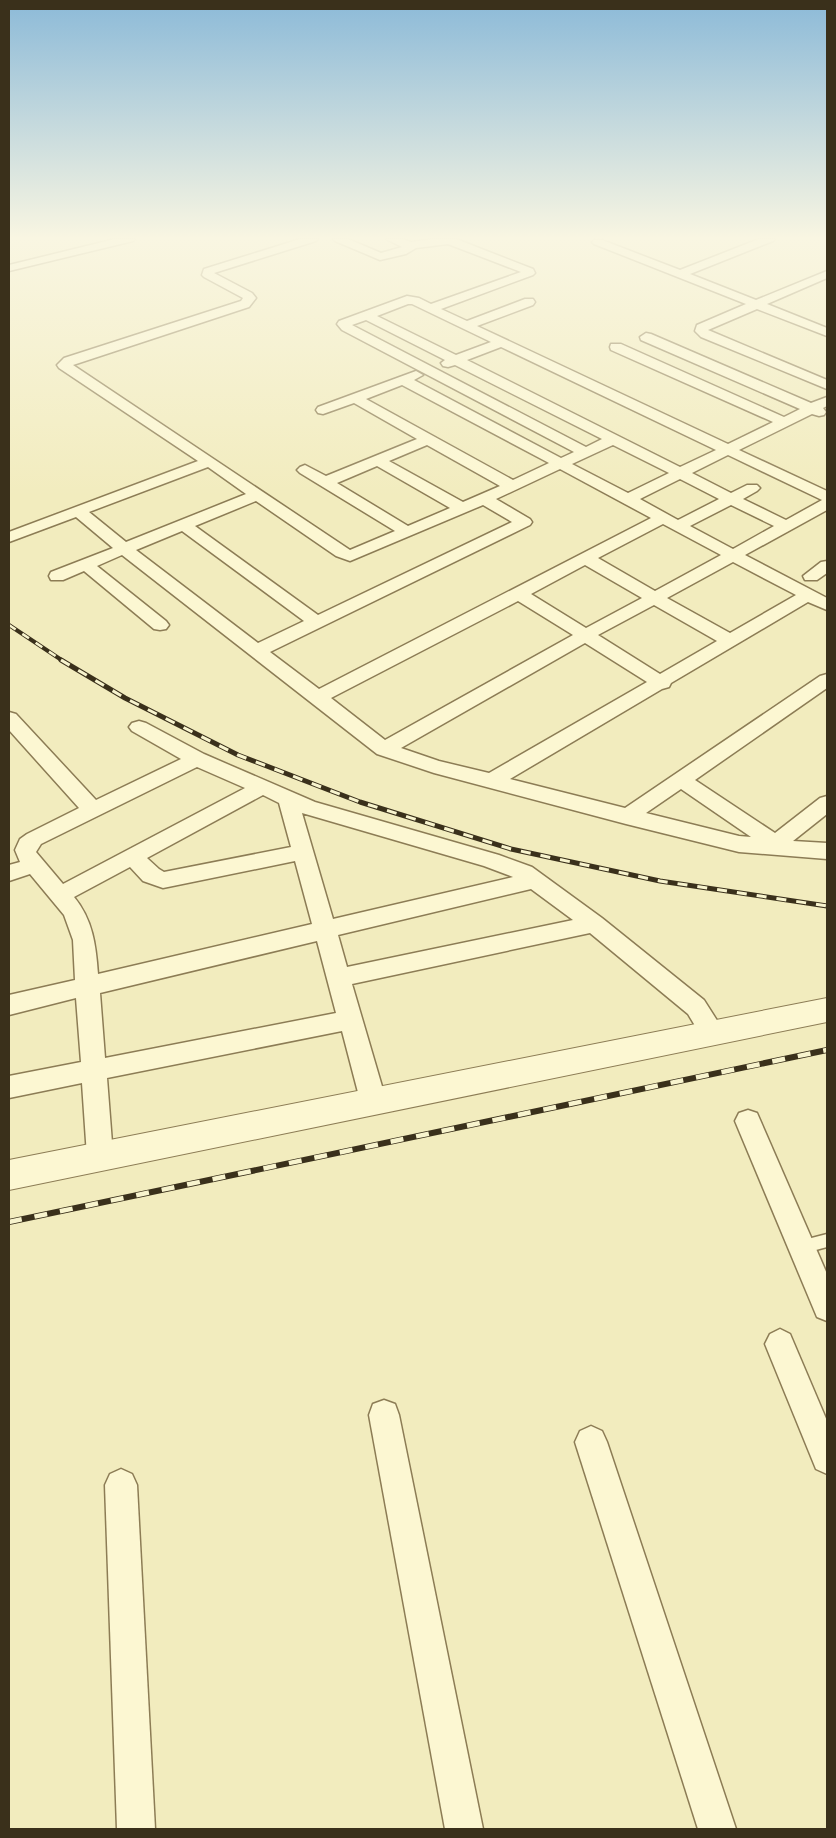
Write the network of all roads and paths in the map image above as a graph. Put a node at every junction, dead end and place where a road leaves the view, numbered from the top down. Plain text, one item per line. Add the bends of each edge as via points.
1 (181, 325) edge
2 (343, 325) edge
3 (386, 325) edge
4 (467, 325) edge
5 (705, 325) edge
6 (809, 325) edge
7 (827, 332) edge
8 (646, 337) dead end
9 (503, 342) junction
10 (616, 347) dead end
11 (456, 360) junction
12 (431, 370) junction
13 (403, 380) junction
14 (827, 385) edge
15 (354, 398) junction
16 (827, 401) edge
17 (812, 408) junction
18 (323, 410) dead end
19 (827, 415) edge
20 (784, 422) junction
21 (428, 439) junction
22 (612, 440) junction
23 (727, 449) junction
24 (586, 452) junction
25 (377, 460) junction
26 (208, 462) junction
27 (561, 462) junction
28 (305, 470) dead end
29 (678, 473) junction
30 (326, 482) junction
31 (512, 486) junction
32 (752, 488) dead end
33 (257, 495) junction
34 (827, 498) edge
35 (484, 499) junction
36 (628, 499) junction
37 (730, 499) junction
38 (827, 504) edge
39 (462, 508) junction
40 (78, 511) junction
41 (671, 522) junction
42 (183, 524) junction
43 (785, 526) junction
44 (407, 532) junction
45 (9, 537) edge
46 (123, 548) junction
47 (734, 554) junction
48 (587, 559) junction
49 (86, 564) junction
50 (827, 566) edge
51 (57, 576) dead end
52 (811, 576) dead end
53 (519, 594) junction
54 (808, 595) junction
55 (654, 598) junction
56 (827, 605) edge
57 (316, 622) junction
58 (160, 625) dead end
59 (584, 636) junction
60 (730, 641) junction
61 (257, 651) junction
62 (827, 680) edge
63 (662, 683) junction
64 (317, 698) junction
65 (9, 718) edge
66 (138, 727) dead end
67 (17, 740) edge
68 (384, 749) junction
69 (197, 760) junction
70 (681, 780) junction
71 (490, 781) junction
72 (262, 788) junction
73 (288, 798) junction
74 (827, 803) edge
75 (93, 810) junction
76 (626, 817) junction
77 (773, 845) junction
78 (827, 851) edge
79 (303, 852) junction
80 (134, 856) junction
81 (35, 865) junction
82 (9, 873) edge
83 (535, 880) junction
84 (60, 895) junction
85 (594, 924) junction
86 (325, 929) junction
87 (339, 978) junction
88 (87, 986) junction
89 (9, 1005) edge
90 (827, 1010) edge
91 (350, 1020) junction
92 (709, 1034) junction
93 (94, 1070) junction
94 (9, 1088) edge
95 (373, 1100) junction
96 (748, 1121) dead end
97 (100, 1156) junction
98 (9, 1175) edge
99 (827, 1241) edge
100 (801, 1247) junction
101 (827, 1307) edge
102 (780, 1344) dead end
103 (384, 1415) dead end
104 (591, 1442) dead end
105 (827, 1458) edge
106 (121, 1484) dead end
107 (136, 1829) edge
108 (464, 1829) edge
109 (717, 1829) edge

1 - 26 street via 64,365
2 - 12 street
3 - 11 street
4 - 9 street
5 - 14 street via 701,331
6 - 7 street
8 - 17 street
9 - 11 street
9 - 23 street
10 - 20 street
11 - 12 street
11 - 22 street
12 - 13 street
12 - 24 street
13 - 15 street
13 - 27 street
15 - 18 street
15 - 21 street
16 - 17 street
17 - 19 street
17 - 20 street
20 - 23 street
21 - 25 street
21 - 31 street
22 - 24 street
22 - 29 street
23 - 29 street
23 - 34 street
24 - 27 street
25 - 30 street
25 - 39 street
26 - 33 street
26 - 40 street
27 - 31 street
27 - 36 street
28 - 30 street
29 - 36 street
29 - 37 street
30 - 44 street
31 - 35 street
32 - 37 street
33 - 42 street
33 - 44 street via 346,555 355,556
35 - 39 street
35 - 57 street via 524,522
36 - 41 street
37 - 41 street
37 - 43 street
38 - 43 street
39 - 44 street
40 - 45 street
40 - 46 street
41 - 47 street
41 - 48 street
42 - 46 street
42 - 57 street
43 - 47 street
46 - 49 street
46 - 61 street
47 - 54 street
47 - 55 street
48 - 53 street
48 - 55 street
49 - 51 street
49 - 58 street
50 - 52 street
53 - 59 street
53 - 64 street
54 - 56 street
54 - 60 street
55 - 59 street
55 - 60 street
57 - 61 street
59 - 63 street
59 - 68 street
60 - 63 street
61 - 64 street
62 - 70 street
63 - 71 street
64 - 68 street
65 - 67 street
66 - 69 street
67 - 75 street
68 - 71 street
69 - 72 street
69 - 75 street
70 - 76 street
70 - 77 street
71 - 76 street
72 - 73 street
72 - 80 street
73 - 79 street
73 - 83 street via 308,807 508,865
74 - 77 street
75 - 81 street via 28,844 25,852
76 - 77 street via 739,844
77 - 78 street
79 - 80 street via 163,880 150,875
79 - 86 street
80 - 84 street
81 - 82 street
81 - 84 street
83 - 85 street
83 - 86 street
84 - 88 street via 74,912 84,940
85 - 87 street
85 - 92 street via 696,1007 706,1022
86 - 87 street
86 - 88 street
87 - 91 street
88 - 89 street
88 - 93 street
90 - 92 street
91 - 93 street
91 - 95 street
92 - 95 street
93 - 94 street
93 - 97 street
95 - 97 street
96 - 100 street
97 - 98 street
99 - 100 lane
100 - 101 street
102 - 105 street
103 - 108 street
104 - 109 street
106 - 107 street

